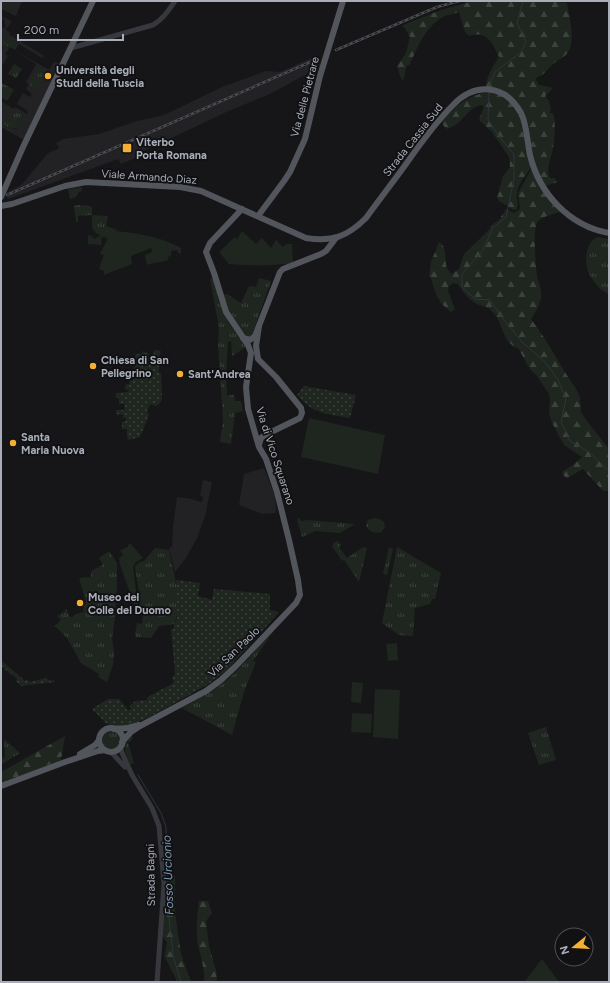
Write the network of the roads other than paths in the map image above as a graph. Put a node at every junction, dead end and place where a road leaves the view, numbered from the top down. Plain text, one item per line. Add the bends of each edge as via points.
1 (93, 1) edge
2 (175, 1) edge
3 (343, 1) edge
4 (71, 48) junction
5 (1, 197) edge
6 (1, 206) edge
7 (242, 210) junction
8 (258, 216) junction
9 (609, 233) edge
10 (336, 238) junction
11 (318, 240) junction
12 (326, 251) junction
13 (259, 326) junction
14 (243, 338) junction
15 (260, 362) junction
16 (249, 369) junction
17 (254, 430) junction
18 (265, 435) junction
19 (259, 447) junction
20 (300, 595) joint
21 (150, 721) junction
22 (114, 729) junction
23 (99, 740) junction
24 (121, 744) junction
25 (108, 751) junction
26 (65, 762) junction
27 (132, 775) junction
28 (1, 786) edge
29 (157, 982) edge

1 - 4 main road
2 - 4 street via 161,20 153,25
3 - 8 main road, Via delle Pietrare via 304,140 290,172
4 - 5 main road
6 - 7 main road, Viale Armando Diaz via 62,186 86,182 191,188
7 - 8 main road, Viale Armando Diaz
7 - 14 main road, Via di Vico Squarano via 210,243 206,252 226,312
8 - 11 main road, Viale Armando Diaz via 299,235
9 - 10 main road, Strada Cassia Sud via 577,221 549,196 533,166 521,115 513,102 499,91 486,89 466,96 454,104 366,218
10 - 11 main road, Viale Armando Diaz
10 - 12 main road
11 - 12 main road via 324,243
12 - 13 main road via 283,269 278,274
13 - 14 main road via 252,339
13 - 15 main road via 256,351
14 - 16 main road, Via di Vico Squarano via 251,353
15 - 16 main road via 253,362
15 - 18 main road via 276,377 301,408 302,413 300,418
16 - 17 main road, Via di Vico Squarano via 246,387
17 - 18 main road via 260,435
17 - 19 main road, Via di Vico Squarano
18 - 19 main road
19 - 20 main road, Via di Vico Squarano via 277,492
20 - 21 main road, Via San Paolo via 221,680 206,691
21 - 22 main road, Via San Paolo via 128,728
21 - 24 main road, Via San Paolo via 131,732
22 - 23 main road via 103,731
22 - 24 main road via 121,734
23 - 25 main road via 100,745
23 - 26 main road via 95,745
24 - 25 main road via 116,751
24 - 27 street, Strada Bagni
25 - 26 main road via 98,751
25 - 27 street, Strada Bagni
26 - 28 main road
27 - 29 street, Strada Bagni via 156,817 160,838 164,884

